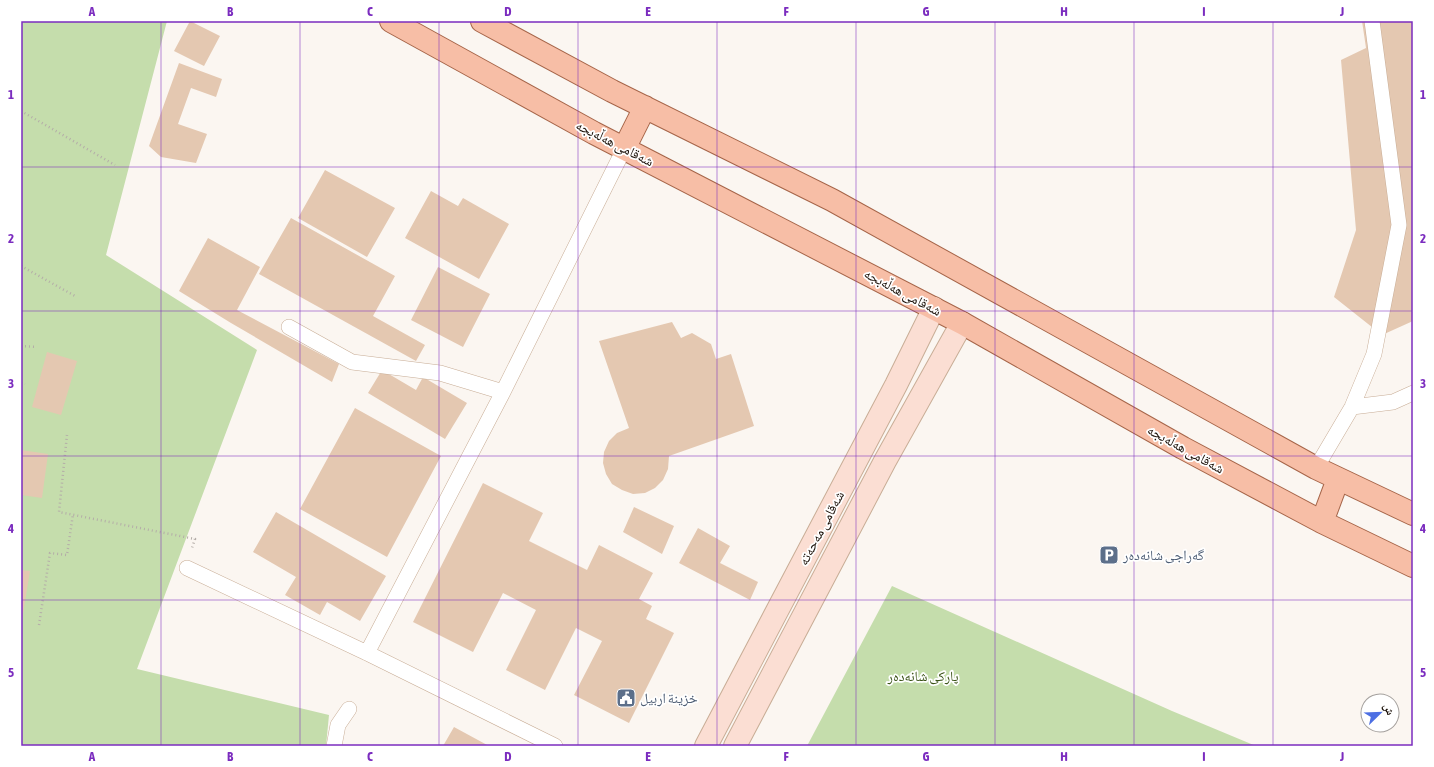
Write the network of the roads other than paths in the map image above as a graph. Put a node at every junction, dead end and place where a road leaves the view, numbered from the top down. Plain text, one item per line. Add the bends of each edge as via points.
1 (391, 21) edge
2 (482, 21) edge
3 (1372, 21) edge
4 (645, 107) junction
5 (625, 147) junction
6 (934, 308) junction
7 (962, 323) junction
8 (288, 327) dead end
9 (503, 392) junction
10 (1413, 392) edge
11 (1352, 407) junction
12 (1316, 468) junction
13 (1338, 479) junction
14 (1413, 514) edge
15 (1322, 522) junction
16 (1413, 566) edge
17 (187, 568) road end
18 (367, 653) junction
19 (349, 709) dead end
20 (334, 746) edge
21 (555, 746) edge
22 (706, 746) edge
23 (735, 746) edge

1 - 5 main road, شەقامی هەڵەبجە
2 - 4 main road
3 - 11 lane via 1399,225 1374,354
4 - 5 main road
4 - 12 main road via 832,200
5 - 6 main road, شەقامی هەڵەبجە
5 - 9 lane
6 - 7 main road, شەقامی هەڵەبجە
6 - 22 main road, شەقامی مەحەتە
7 - 15 main road, شەقامی هەڵەبجە via 1183,448
7 - 23 main road, شەقامی مەحەتە via 885,461
8 - 9 lane via 352,362 440,373
9 - 18 lane
10 - 11 lane via 1393,402
11 - 12 lane
12 - 13 main road
13 - 14 main road
13 - 15 main road
15 - 16 main road, شەقامی هەڵەبجە
17 - 18 lane
18 - 21 lane
19 - 20 lane via 338,725

